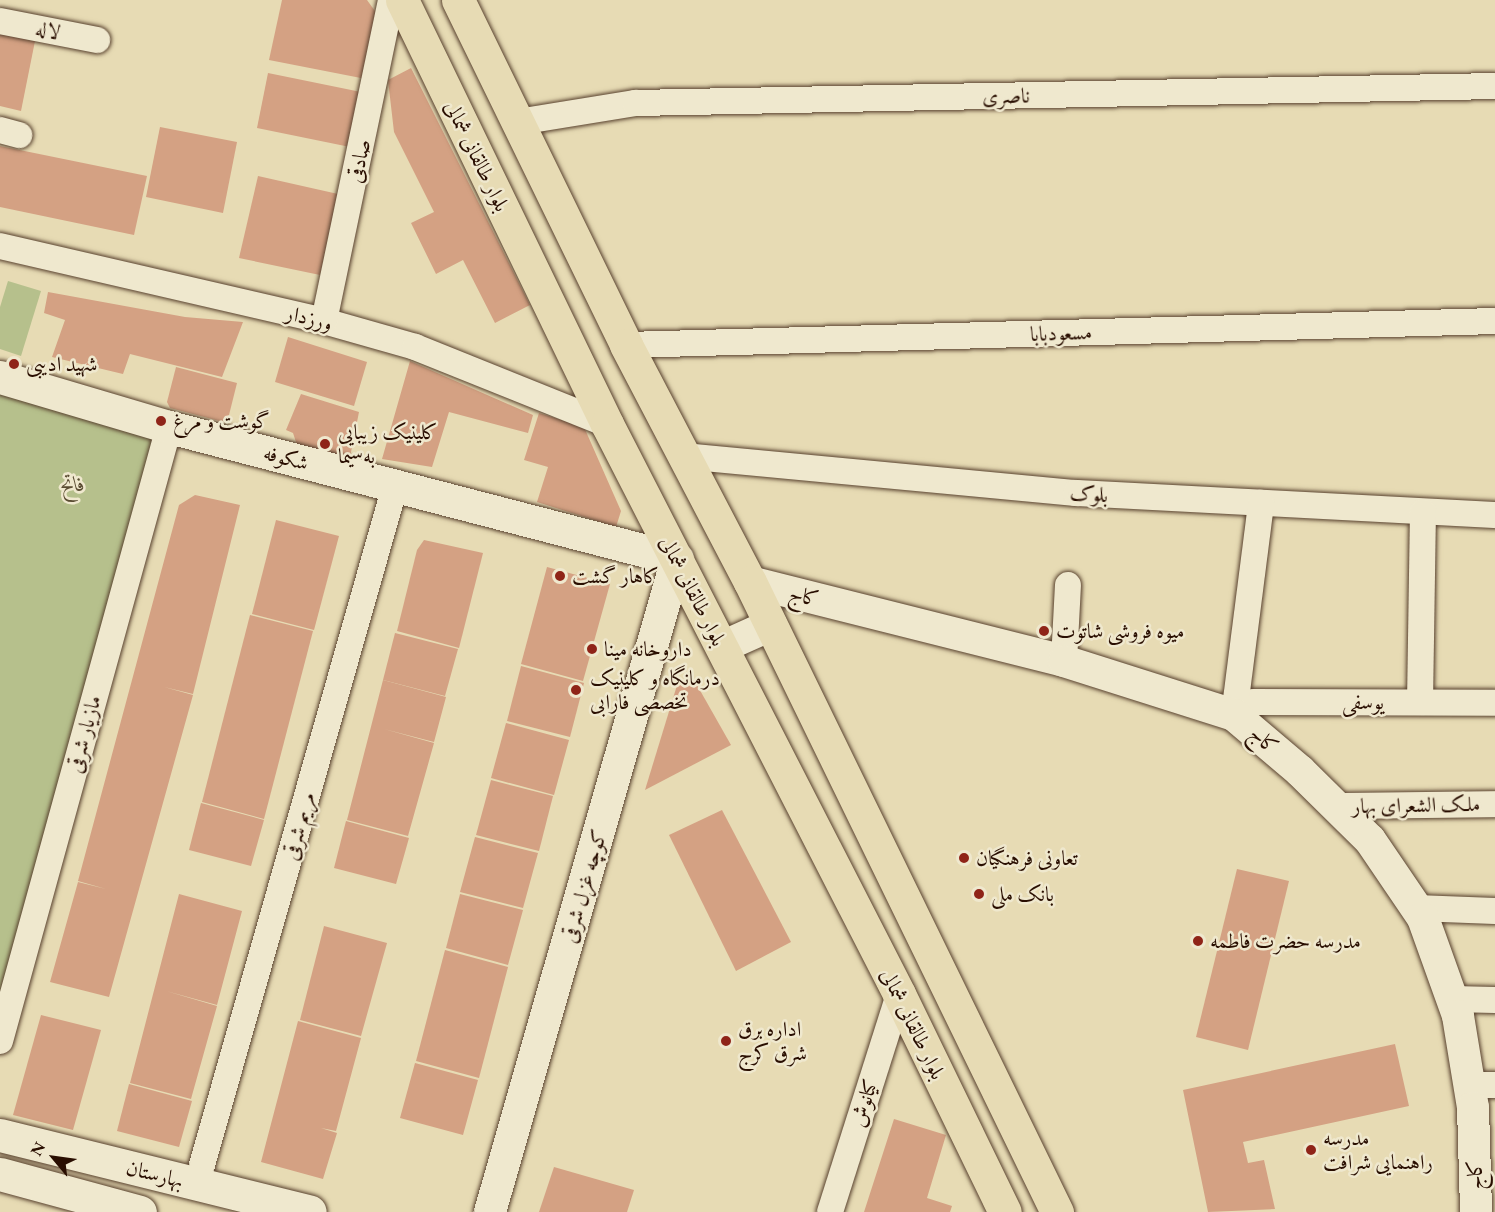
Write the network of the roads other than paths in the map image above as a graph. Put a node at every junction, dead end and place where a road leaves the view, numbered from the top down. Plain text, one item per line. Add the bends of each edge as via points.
1 (391, 0) edge
2 (402, 0) edge
3 (458, 0) edge
4 (0, 21) edge
5 (97, 40) dead end
6 (1495, 86) edge
7 (518, 122) junction
8 (0, 246) edge
9 (324, 321) junction
10 (1495, 321) edge
11 (626, 345) junction
12 (0, 377) edge
13 (607, 424) junction
14 (169, 427) junction
15 (683, 456) junction
16 (395, 486) junction
17 (1261, 503) junction
18 (1423, 512) junction
19 (1495, 515) edge
20 (677, 559) junction
21 (750, 582) junction
22 (1068, 585) dead end
23 (771, 625) junction
24 (722, 647) junction
25 (1064, 661) junction
26 (1420, 702) junction
27 (1495, 703) edge
28 (1234, 715) junction
29 (1495, 804) edge
30 (1336, 807) junction
31 (1416, 908) junction
32 (1495, 911) edge
33 (899, 994) junction
34 (1452, 999) junction
35 (1495, 999) edge
36 (0, 1041) edge
37 (1482, 1085) edge
38 (0, 1135) edge
39 (202, 1165) dead end
40 (0, 1174) edge
41 (1482, 1192) edge
42 (140, 1212) edge
43 (310, 1212) edge
44 (490, 1212) edge
45 (830, 1212) edge
46 (1005, 1212) edge
47 (1057, 1212) edge

1 - 9 street, صادقی
2 - 13 main road, بلوار طالقانی شمالی
3 - 7 main road
4 - 5 street, لاله
6 - 7 street, ناصری via 634,103
7 - 11 main road
8 - 9 street, ورزدار
9 - 13 street, ورزدار via 415,347
10 - 11 street, مسعودبابا
11 - 15 main road
12 - 14 main road, شکوفه
13 - 20 main road, بلوار طالقانی شمالی
14 - 16 main road, شکوفه
14 - 36 street, مازیار شرقی
15 - 17 street, بلوک via 1076,493
15 - 21 main road
16 - 20 main road, شکوفه
16 - 39 street, مریم شرقی
17 - 18 street, بلوک
17 - 28 street
18 - 19 street, بلوک
18 - 26 street
20 - 24 main road, بلوار طالقانی شمالی
20 - 44 street, کوچه غزل شرقی
21 - 23 main road
21 - 25 street, کاج
22 - 25 street
23 - 24 street
23 - 47 main road
24 - 33 main road, بلوار طالقانی شمالی
25 - 28 street, کاج
26 - 27 street, یوسفی
26 - 28 street, یوسفی via 1254,702
28 - 30 street, کاج
29 - 30 street, ملک الشعرای بهار
30 - 31 street, کاج via 1370,840
31 - 32 street
31 - 34 street, کاج
33 - 45 street, کیانوش
33 - 46 main road, بلوار طالقانی شمالی
34 - 35 street
34 - 37 street, کاج
37 - 41 street, کاج
38 - 43 main road, بهارستان
40 - 42 main road, بهارستان

